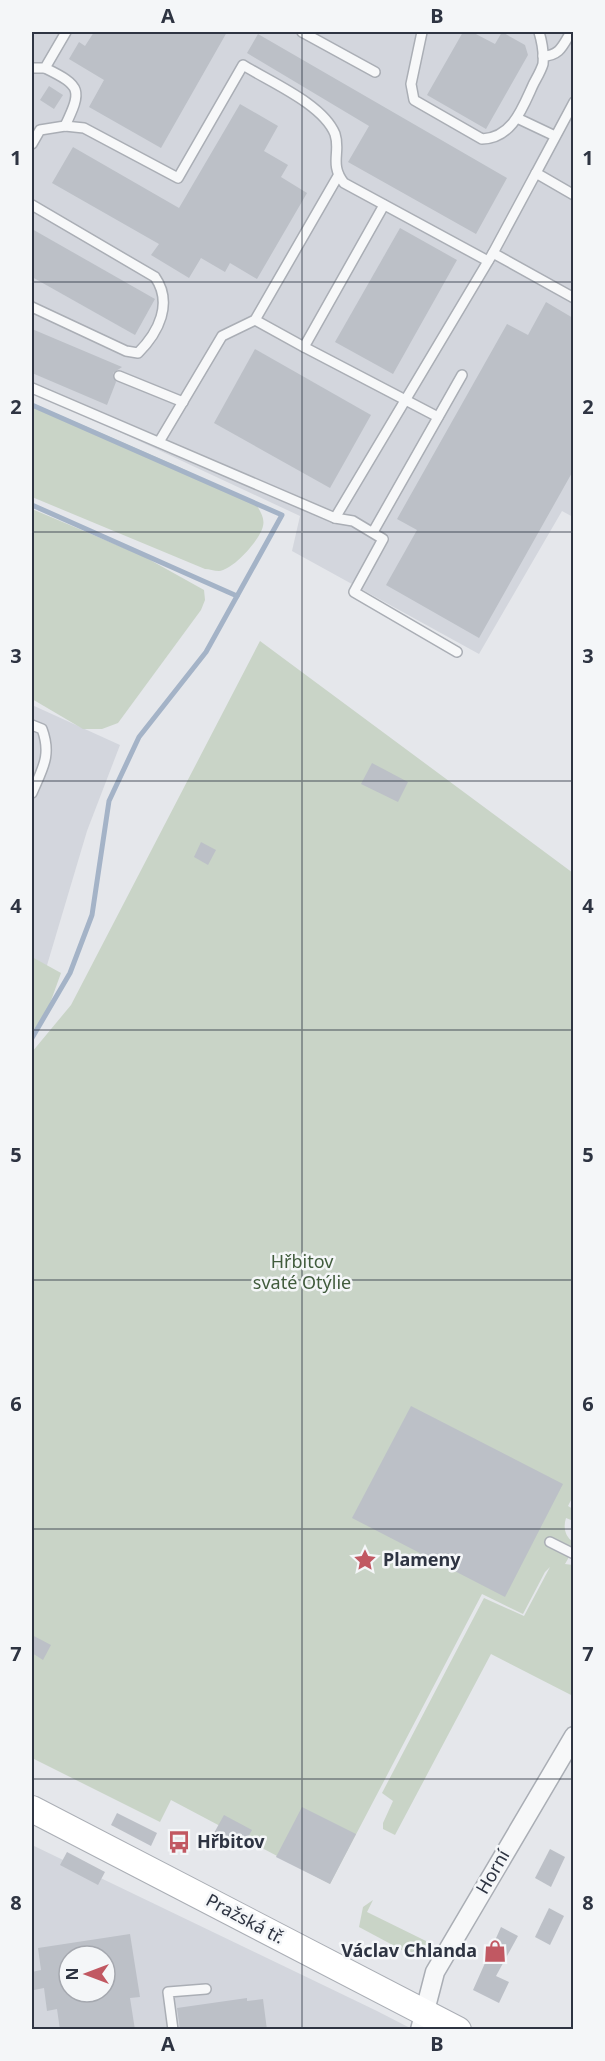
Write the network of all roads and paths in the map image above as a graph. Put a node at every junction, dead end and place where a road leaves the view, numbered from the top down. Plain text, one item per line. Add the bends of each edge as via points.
1 (66, 32) edge
2 (302, 32) edge
3 (423, 32) edge
4 (539, 32) edge
5 (571, 32) edge
6 (543, 56) junction
7 (32, 68) edge
8 (45, 68) junction
9 (375, 72) dead end
10 (573, 102) edge
11 (517, 118) junction
12 (65, 126) junction
13 (555, 136) junction
14 (32, 144) edge
15 (536, 173) junction
16 (338, 176) junction
17 (573, 195) edge
18 (384, 205) junction
19 (32, 206) edge
20 (491, 257) junction
21 (573, 298) edge
22 (32, 307) edge
23 (255, 320) junction
24 (304, 347) junction
25 (462, 375) dead end
26 (119, 376) dead end
27 (32, 388) edge
28 (406, 399) junction
29 (183, 402) junction
30 (438, 417) junction
31 (159, 442) junction
32 (335, 518) junction
33 (373, 532) junction
34 (457, 652) dead end
35 (32, 725) edge
36 (32, 794) edge
37 (550, 1542) dead end
38 (573, 1554) edge
39 (573, 1736) edge
40 (32, 1809) edge
41 (206, 1989) dead end
42 (423, 2021) edge
43 (173, 2030) edge
44 (458, 2030) edge

1 - 8 lane
2 - 9 lane
3 - 11 lane via 411,84 414,100 482,139 494,139
4 - 6 lane
5 - 6 lane via 561,50 553,56
6 - 11 lane via 543,65
7 - 8 lane
8 - 12 lane via 71,80 78,91
10 - 13 lane
11 - 13 lane
12 - 14 lane via 40,130
12 - 16 lane via 84,128 178,178 243,65 319,111 335,135
13 - 15 lane
15 - 17 lane
15 - 20 lane
16 - 18 lane
16 - 23 lane
18 - 20 lane
18 - 24 lane
19 - 22 lane via 155,277 164,289 165,302 158,325 138,353
20 - 21 lane
20 - 28 lane
23 - 24 lane
23 - 29 lane via 222,336
24 - 28 lane
25 - 30 lane
26 - 29 lane
27 - 31 lane
28 - 30 lane
28 - 32 lane
29 - 31 lane
30 - 33 lane
31 - 32 lane
32 - 33 lane via 353,521
33 - 34 lane via 383,539 354,592
35 - 36 lane via 42,729 48,746
37 - 38 lane
39 - 42 street, Horní via 435,1972
40 - 42 main road, Pražská tř.
41 - 43 lane via 168,1992
42 - 44 main road, Pražská tř.

